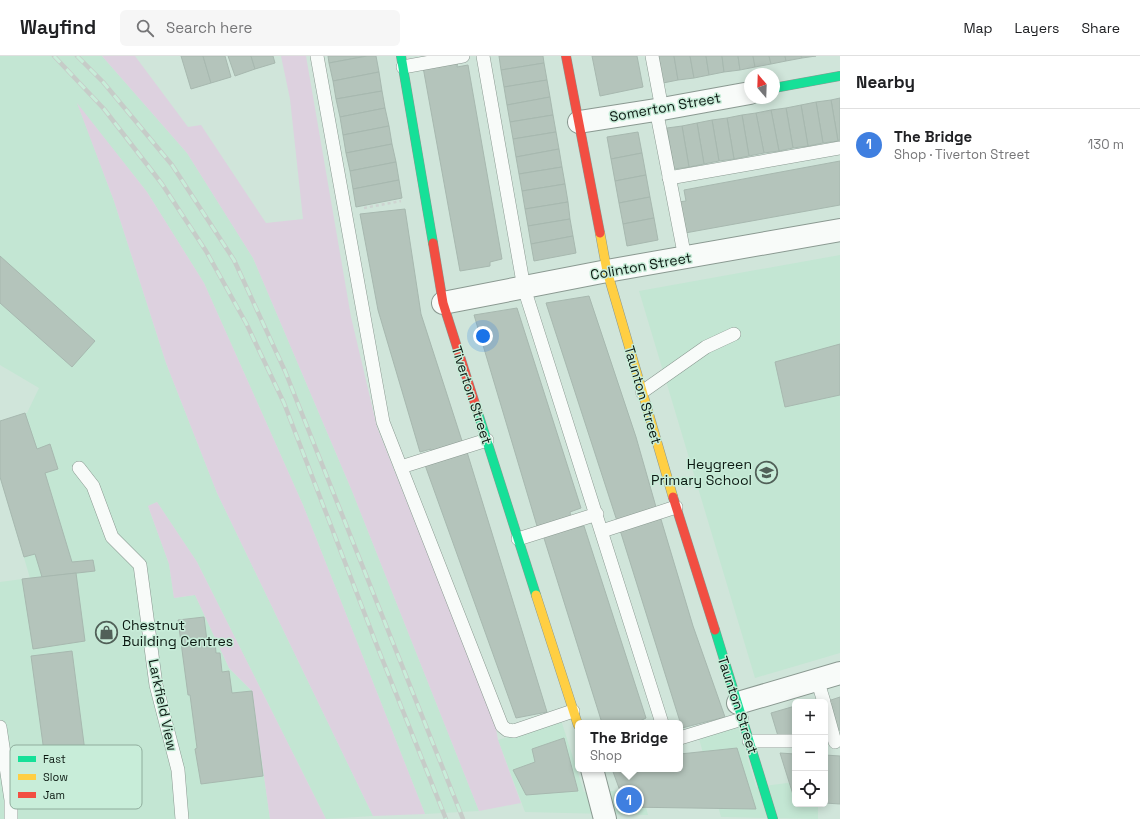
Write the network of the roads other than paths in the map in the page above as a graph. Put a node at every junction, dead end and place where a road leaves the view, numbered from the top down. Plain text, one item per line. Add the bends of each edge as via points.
1 (317, 56) edge
2 (463, 56) edge
3 (483, 56) edge
4 (566, 56) edge
5 (652, 56) edge
6 (402, 62) edge
7 (840, 76) edge
8 (780, 87) edge
9 (744, 94) edge
10 (659, 109) junction
11 (579, 122) junction
12 (840, 148) edge
13 (669, 178) junction
14 (840, 230) edge
15 (685, 258) junction
16 (606, 271) junction
17 (524, 288) junction
18 (443, 303) junction
19 (734, 334) dead end
20 (642, 392) junction
21 (487, 440) junction
22 (401, 467) junction
23 (78, 468) dead end
24 (676, 507) junction
25 (597, 514) junction
26 (602, 532) junction
27 (518, 539) junction
28 (840, 673) edge
29 (818, 679) junction
30 (823, 699) edge
31 (574, 711) junction
32 (740, 711) junction
33 (577, 720) edge
34 (661, 720) edge
35 (828, 720) edge
36 (0, 727) edge
37 (683, 737) edge
38 (749, 741) junction
39 (792, 741) edge
40 (833, 742) edge
41 (593, 772) edge
42 (10, 793) edge
43 (182, 819) edge
44 (605, 819) edge
45 (774, 819) edge

1 - 22 lane via 383,422
2 - 6 lane
3 - 17 lane
4 - 11 street, Taunton Street
5 - 10 lane
6 - 18 street, Tiverton Street
7 - 8 street
9 - 10 street, Somerton Street
10 - 11 street, Somerton Street
10 - 13 lane
11 - 16 street, Taunton Street
12 - 13 lane
13 - 15 lane
14 - 15 street, Colinton Street
15 - 16 street, Colinton Street
16 - 17 street, Colinton Street
16 - 20 street, Taunton Street
17 - 18 street, Colinton Street
17 - 25 lane
18 - 21 street, Tiverton Street
19 - 20 lane via 706,347
20 - 24 street, Taunton Street
21 - 22 lane
21 - 27 street, Tiverton Street
22 - 31 lane via 502,726 514,731
23 - 43 lane, Larkfield View via 94,486 112,537 140,564 156,685 178,770
24 - 26 lane
24 - 32 street, Taunton Street
25 - 26 lane
25 - 27 lane
26 - 34 lane
27 - 31 street, Tiverton Street
28 - 29 street
29 - 30 lane
29 - 32 street
31 - 33 street, Tiverton Street
32 - 37 lane
32 - 38 street, Taunton Street
35 - 40 lane
36 - 42 lane
38 - 39 lane
38 - 45 street, Taunton Street
41 - 44 street

